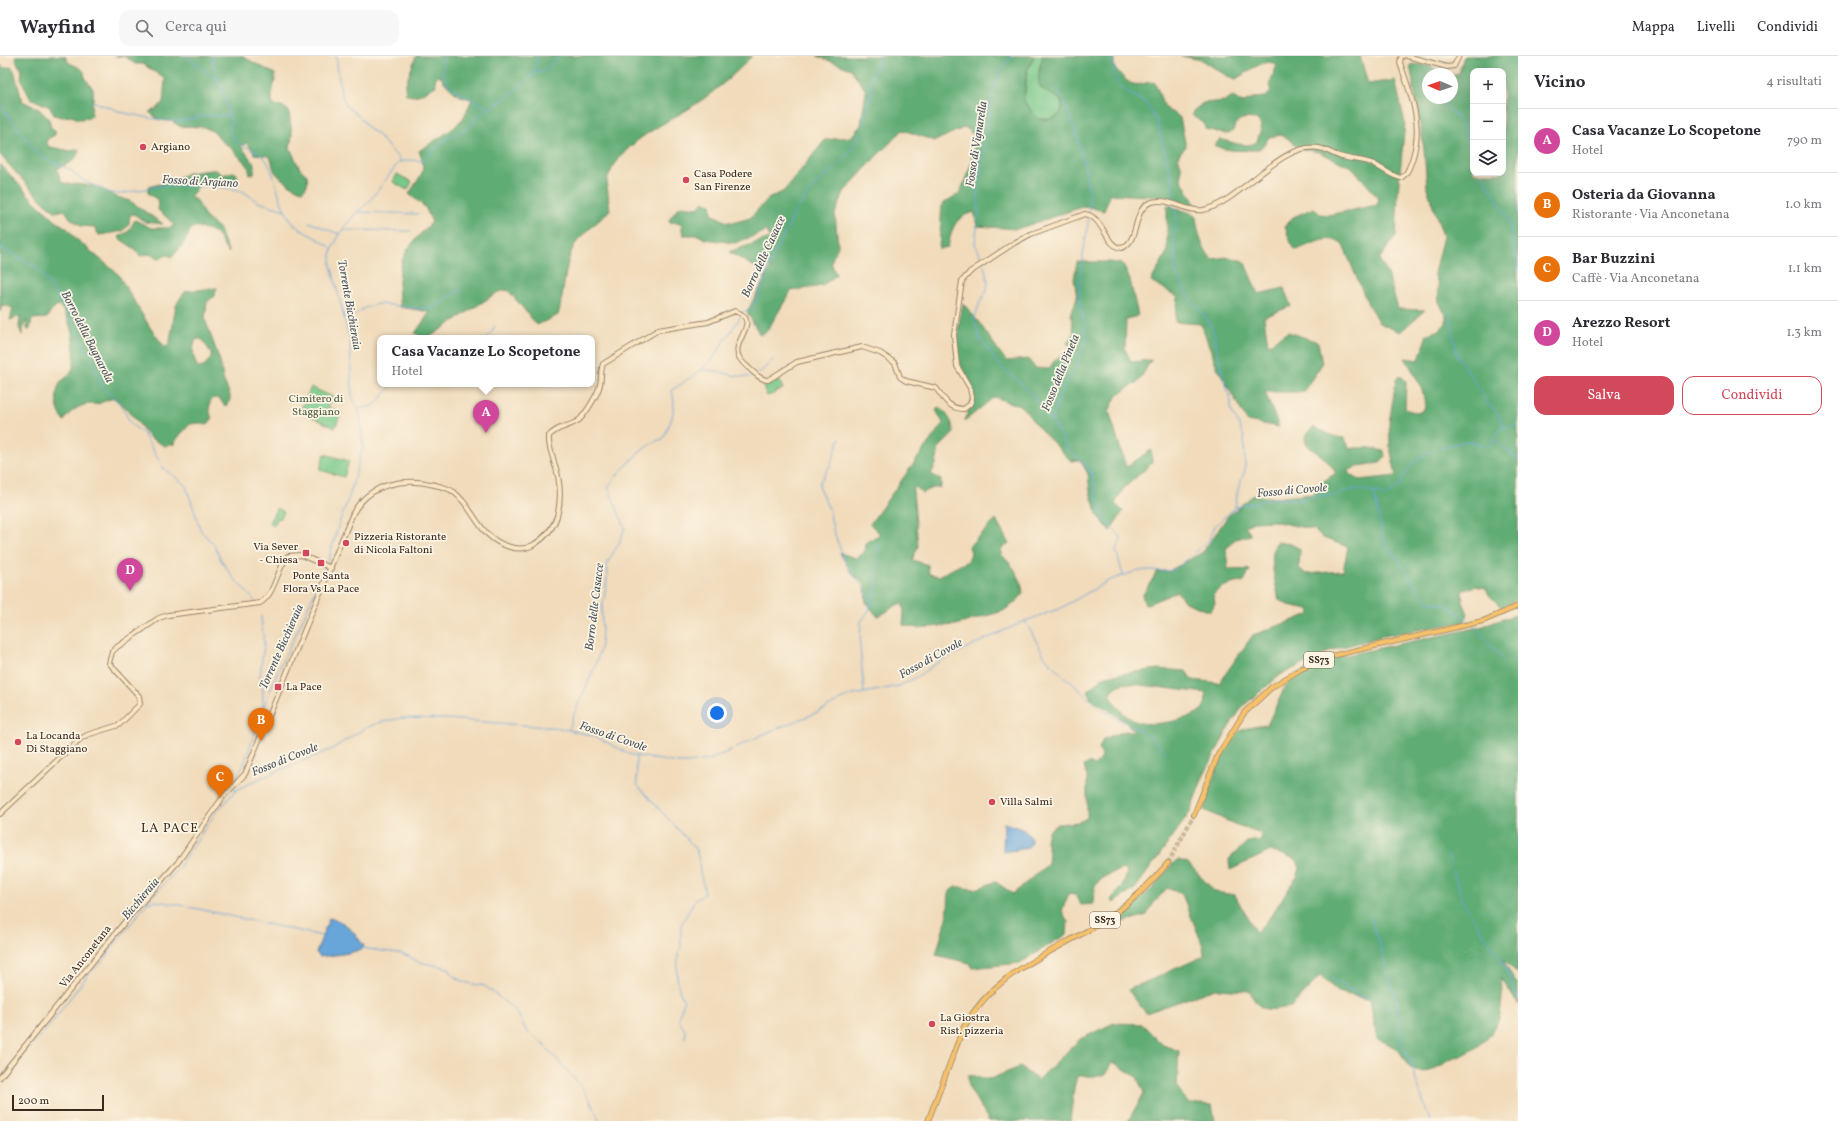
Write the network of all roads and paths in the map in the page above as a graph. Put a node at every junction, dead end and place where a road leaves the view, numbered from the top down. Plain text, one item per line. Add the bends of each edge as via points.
1 (1403, 56) edge
2 (1407, 56) edge
3 (1459, 56) edge
4 (328, 567) junction
5 (1518, 606) edge
6 (0, 814) edge
7 (1194, 815) tunnel mouth
8 (1168, 863) tunnel mouth
9 (0, 1077) edge
10 (928, 1121) edge

1 - 4 main road, Via Anconetana via 1400,62 1416,115 1418,132 1417,147 1408,173 1401,178 1359,158 1341,156 1319,148 1302,150 1262,171 1219,205 1201,211 1158,201 1144,206 1130,242 1122,248 1113,244 1096,218 1085,214 1031,234 970,272 962,281 954,335 956,366 970,388 972,398 964,409 956,409 946,403 936,388 906,381 900,377 895,364 880,353 862,347 797,362 768,380 760,378 739,357 737,350 747,318 738,312 717,320 658,330 603,364 599,388 581,418 549,436 549,446 560,487 560,506 550,532 540,541 528,547 502,545 490,537 456,493 445,488 410,481 393,484 370,493 361,500
2 - 3 main road via 1447,67 1454,66
4 - 6 main road via 300,555 288,556 282,563 269,594 260,603 168,615 159,618 117,647 112,652 109,663 139,696 140,704 119,725 80,739
4 - 9 main road, Via Anconetana via 258,744 239,781 223,797 178,862 127,919
5 - 7 main road, SS73 via 1483,621 1326,656 1272,686 1244,713 1218,756
8 - 10 main road, SS73 via 1132,900 1107,918 1017,970 983,998 963,1029

